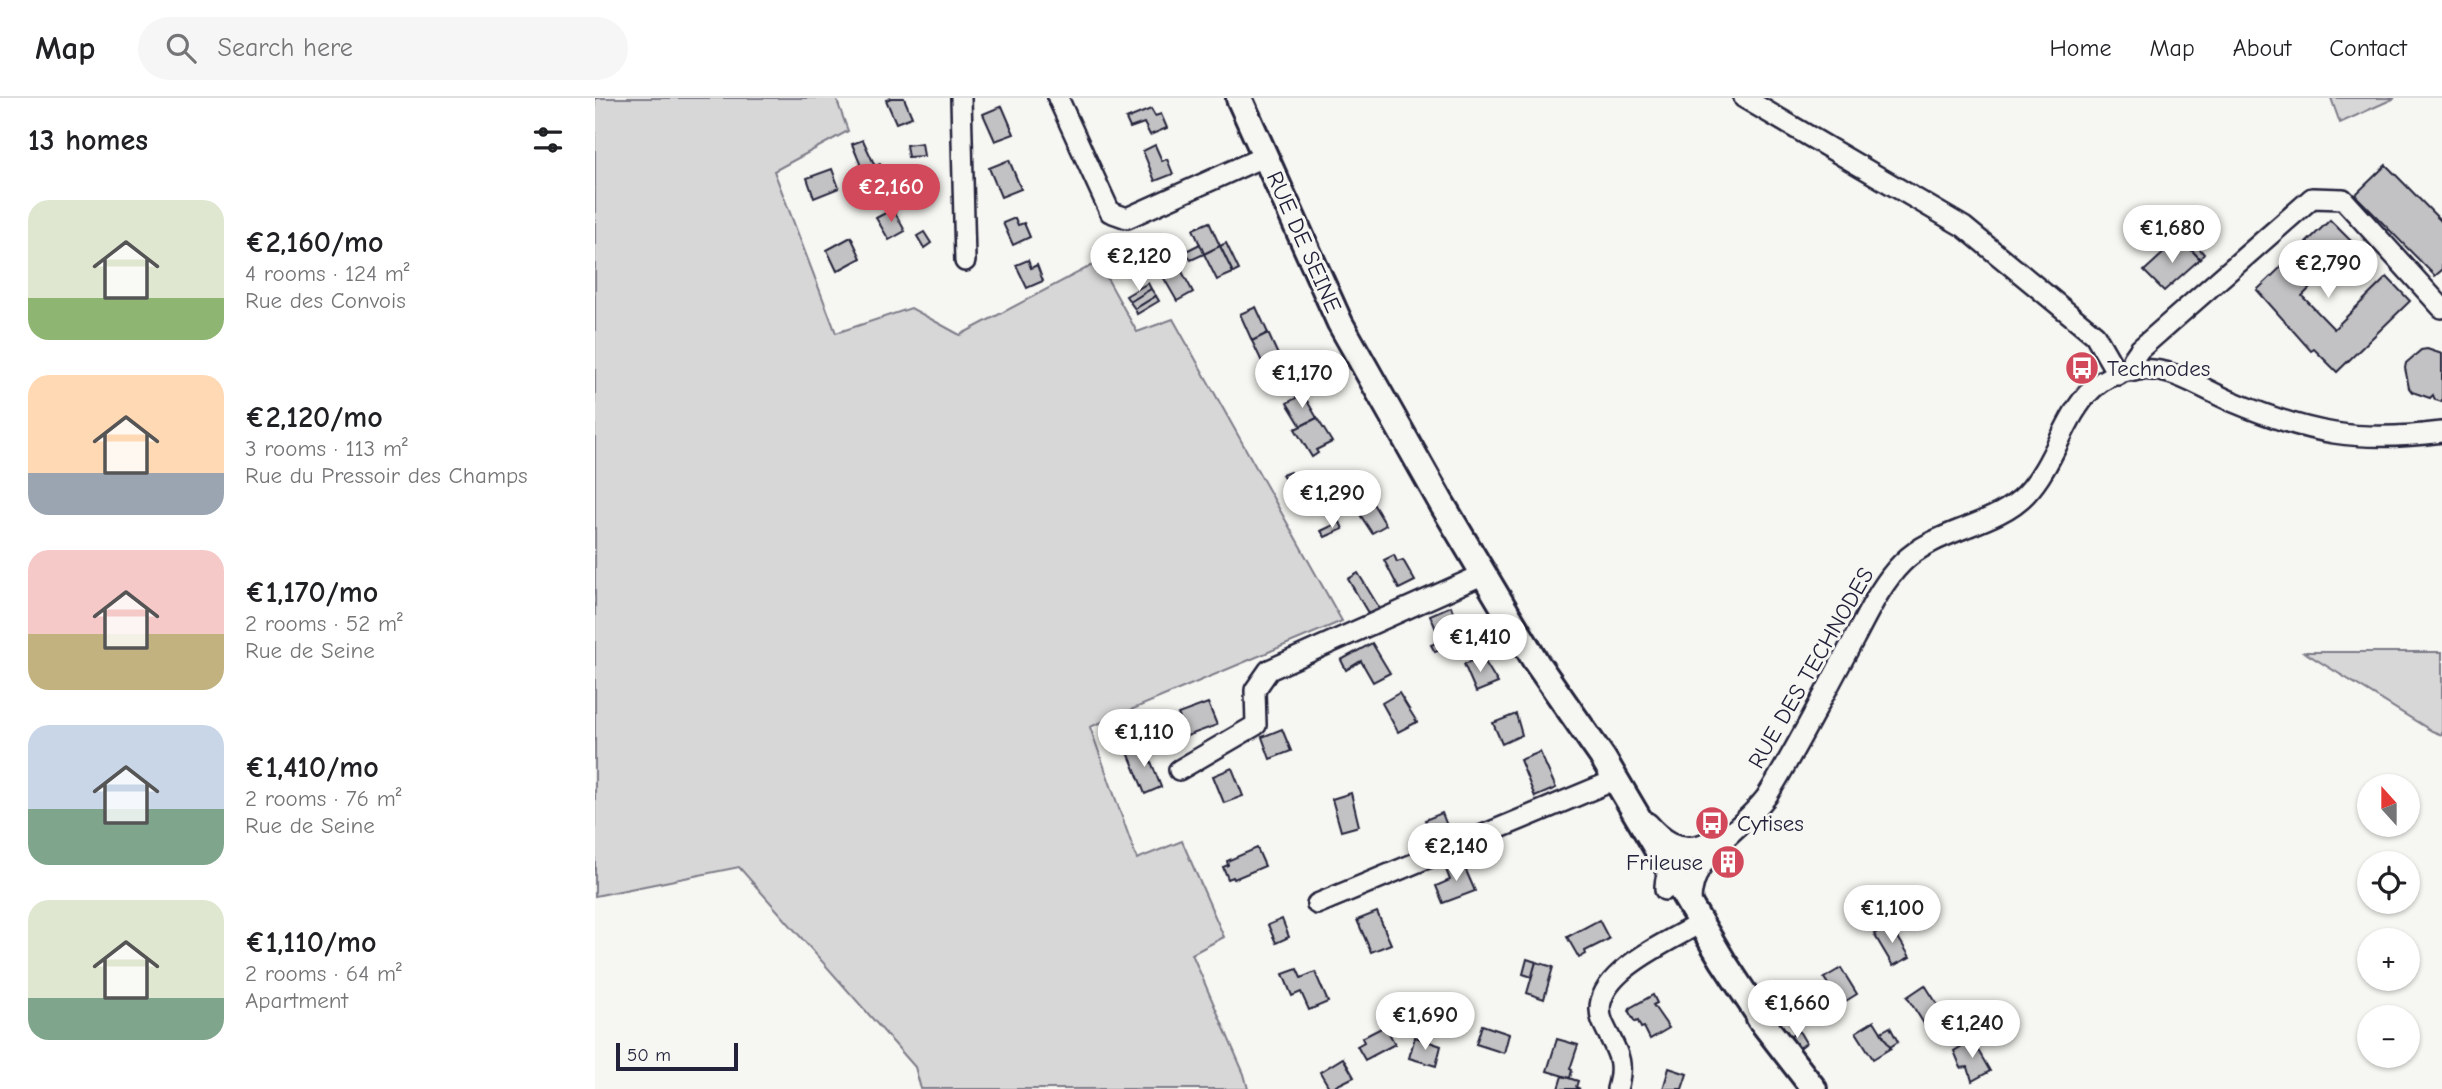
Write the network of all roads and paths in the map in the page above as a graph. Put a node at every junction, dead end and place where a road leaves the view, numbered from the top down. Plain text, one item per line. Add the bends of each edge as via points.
1 (961, 98) edge
2 (1058, 98) edge
3 (1239, 98) edge
4 (1744, 98) edge
5 (1265, 156) junction
6 (965, 261) dead end
7 (2442, 308) edge
8 (2126, 373) junction
9 (2442, 432) edge
10 (1484, 574) junction
11 (1536, 662) junction
12 (1179, 770) dead end
13 (1603, 785) junction
14 (1632, 805) junction
15 (1704, 853) junction
16 (1665, 875) junction
17 (1317, 904) dead end
18 (1693, 920) junction
19 (1617, 1089) edge
20 (1814, 1089) edge

1 - 6 street
2 - 5 street via 1110,212 1127,218
3 - 5 street, RUE DE SEINE
4 - 8 street via 1964,227 2095,335
5 - 10 street, RUE DE SEINE via 1340,323
7 - 8 street via 2343,199 2312,198 2140,349
8 - 9 street via 2157,370 2294,425 2340,436 2391,438
8 - 15 street, RUE DES TECHNODES via 2099,384 2078,403 2026,494 1999,512 1923,547 1890,577 1775,783 1758,807
10 - 11 street, RUE DE SEINE
10 - 12 street via 1269,670 1255,690 1256,725
11 - 13 street
11 - 14 street, RUE DE SEINE
13 - 16 street
13 - 17 street
14 - 15 street via 1669,842
14 - 16 street, RUE DE SEINE
15 - 16 street, RUE DES TECHNODES via 1687,872
15 - 18 street via 1692,882
16 - 18 street
18 - 19 street via 1612,979 1599,1000 1602,1021 1618,1049 1621,1073
18 - 20 street via 1714,965

